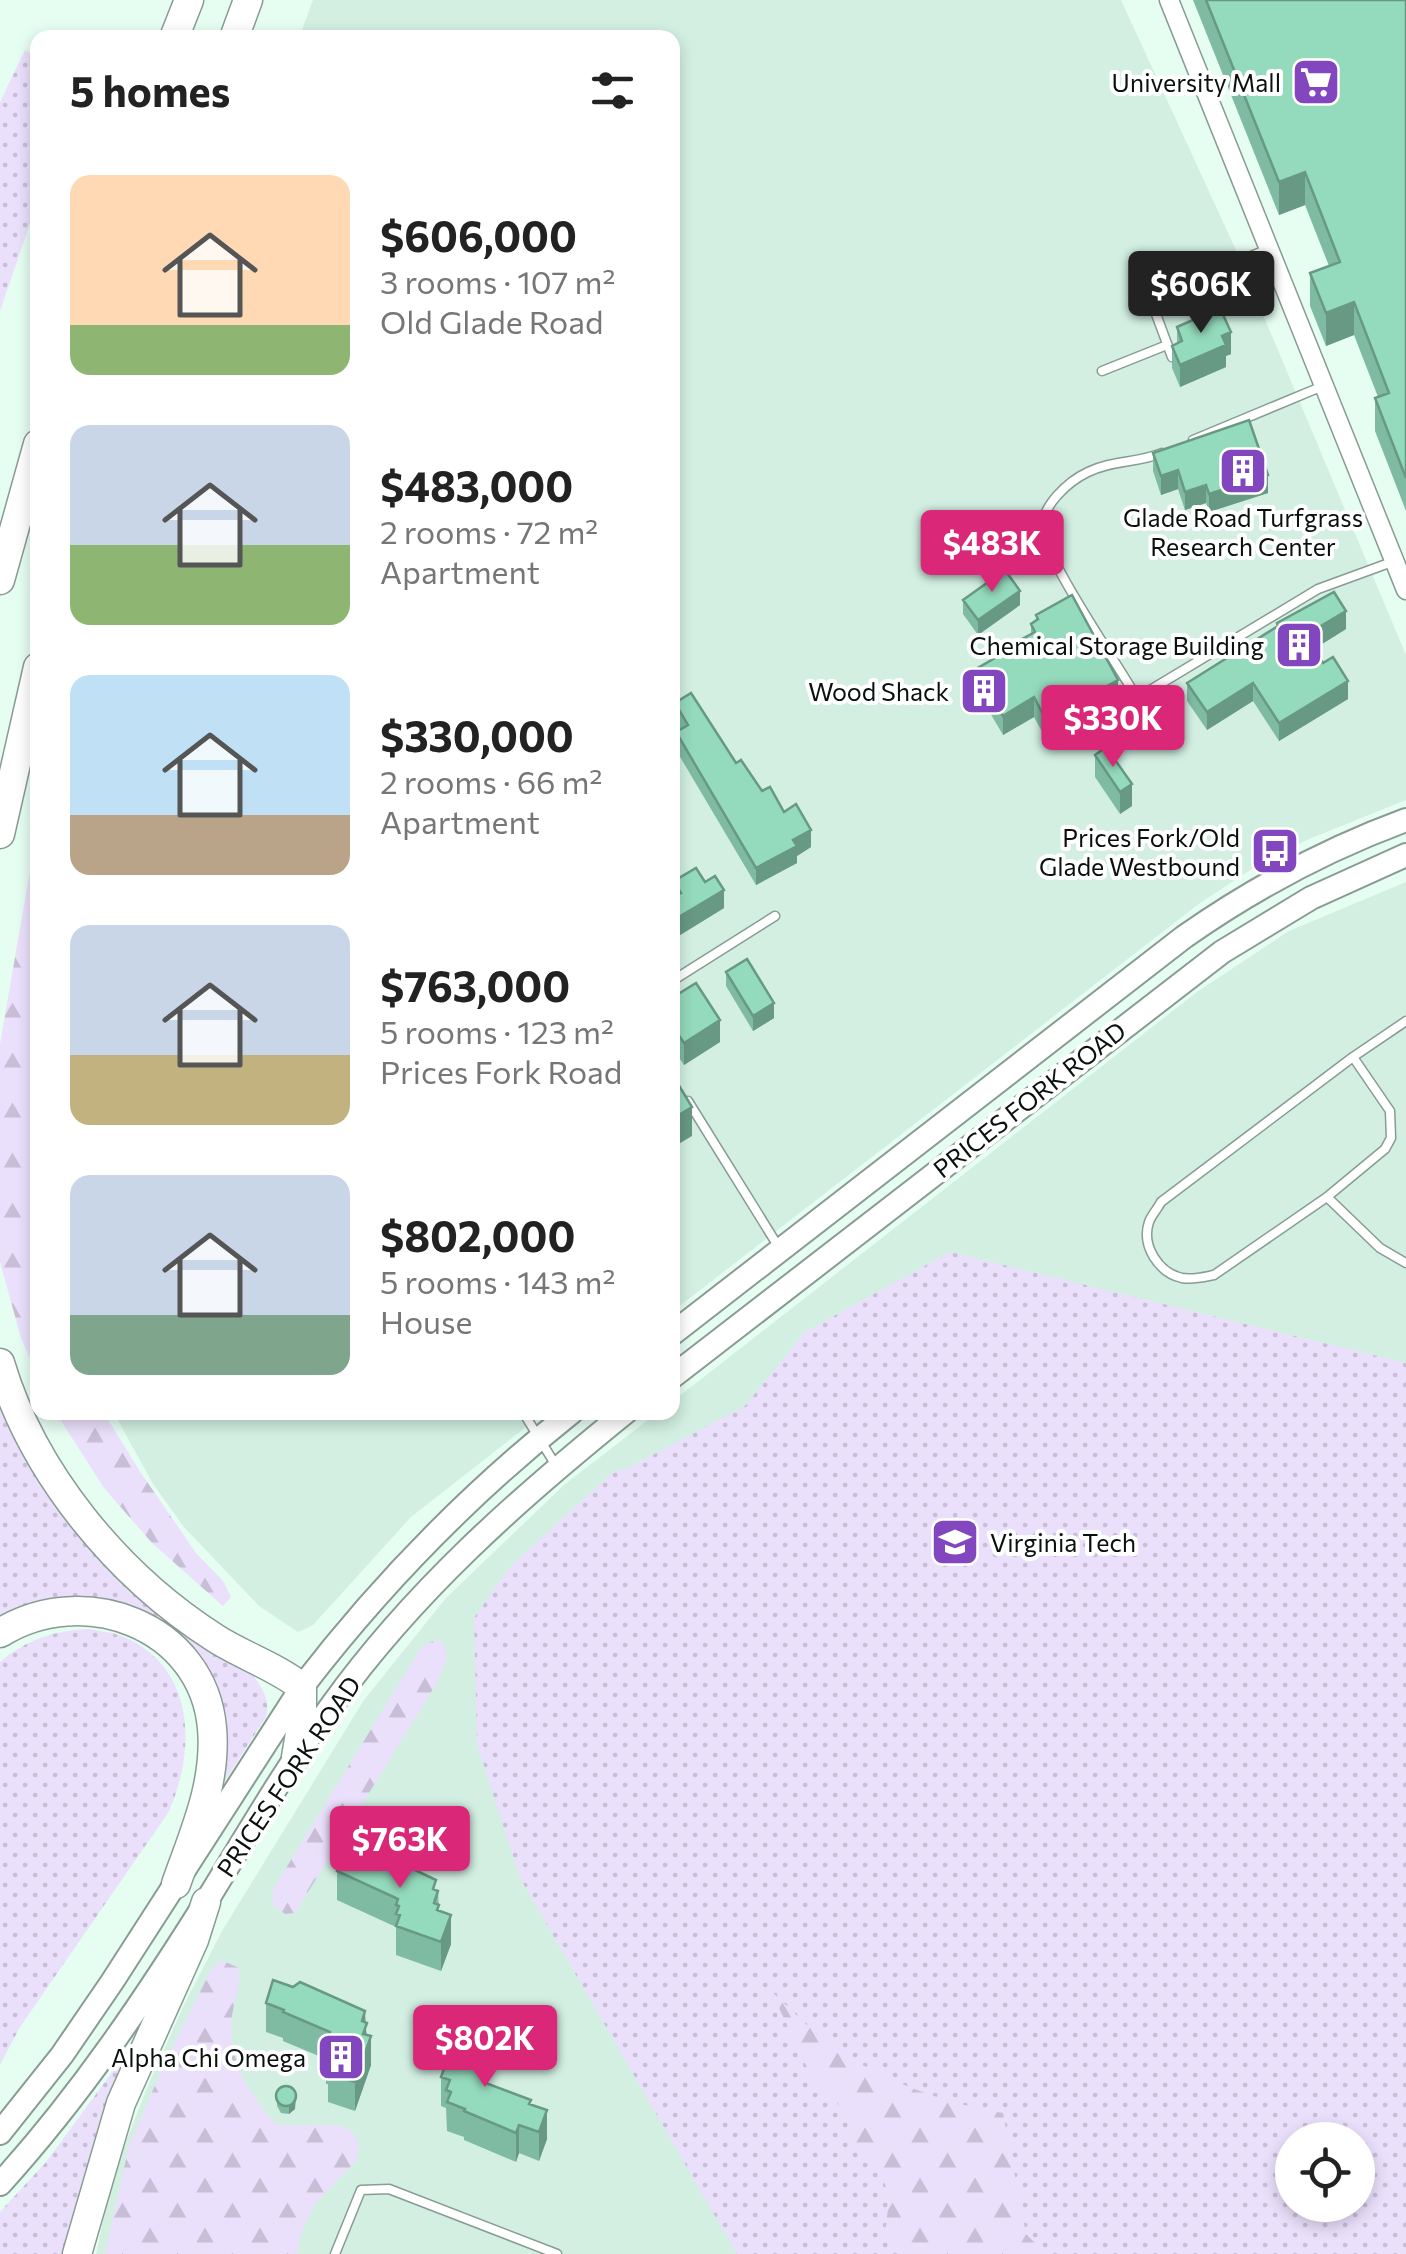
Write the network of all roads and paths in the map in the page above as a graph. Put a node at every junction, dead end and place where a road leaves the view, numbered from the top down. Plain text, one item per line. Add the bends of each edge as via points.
1 (189, 0) edge
2 (248, 0) edge
3 (1169, 0) edge
4 (177, 30) edge
5 (237, 30) edge
6 (1268, 248) junction
7 (1167, 344) junction
8 (1172, 357) edge
9 (1102, 371) dead end
10 (1323, 386) junction
11 (30, 473) edge
12 (1394, 561) junction
13 (0, 580) edge
14 (1406, 590) edge
15 (30, 702) edge
16 (1406, 820) edge
17 (0, 834) edge
18 (1406, 856) edge
19 (775, 916) dead end
20 (680, 976) edge
21 (1406, 1020) edge
22 (1353, 1058) junction
23 (682, 1093) edge
24 (1327, 1197) junction
25 (781, 1250) junction
26 (1406, 1263) edge
27 (680, 1328) edge
28 (0, 1363) edge
29 (680, 1370) edge
30 (528, 1420) edge
31 (562, 1420) edge
32 (616, 1420) edge
33 (539, 1439) junction
34 (558, 1468) junction
35 (0, 1633) edge
36 (302, 1687) junction
37 (296, 1757) junction
38 (176, 1884) junction
39 (206, 1902) junction
40 (0, 2133) edge
41 (0, 2184) edge
42 (77, 2254) edge
43 (335, 2254) edge
44 (557, 2254) edge

1 - 4 highway
2 - 5 highway
3 - 6 street
6 - 7 lane via 1150,298
6 - 10 street
7 - 8 lane
7 - 9 lane
10 - 12 street
10 - 12 lane via 1143,460 1088,472 1062,490 1042,529 1137,698 1318,589
11 - 13 highway
12 - 14 street
15 - 17 highway
16 - 25 main road, PRICES FORK ROAD via 1304,863 1200,926
18 - 29 main road, PRICES FORK ROAD via 1311,898 1222,952
19 - 20 lane
21 - 22 lane
22 - 24 lane via 1390,1111 1392,1138
22 - 24 lane via 1161,1202 1147,1242 1168,1273 1214,1274
23 - 25 lane
24 - 26 lane via 1380,1248
25 - 27 main road, PRICES FORK ROAD
28 - 36 highway via 53,1474 114,1554 181,1614
30 - 33 lane
31 - 33 main road, PRICES FORK ROAD
32 - 34 main road, PRICES FORK ROAD
33 - 34 lane
33 - 36 main road, PRICES FORK ROAD via 378,1592
34 - 37 main road, PRICES FORK ROAD via 406,1612
35 - 38 highway via 59,1610 88,1610 149,1631 192,1670 205,1696 213,1752 202,1814
36 - 37 highway
36 - 38 main road, PRICES FORK ROAD
37 - 39 main road, PRICES FORK ROAD
38 - 40 main road, PRICES FORK ROAD via 62,2056
39 - 41 main road, PRICES FORK ROAD via 72,2101
39 - 42 highway via 121,2103
43 - 44 lane via 361,2190 389,2188

